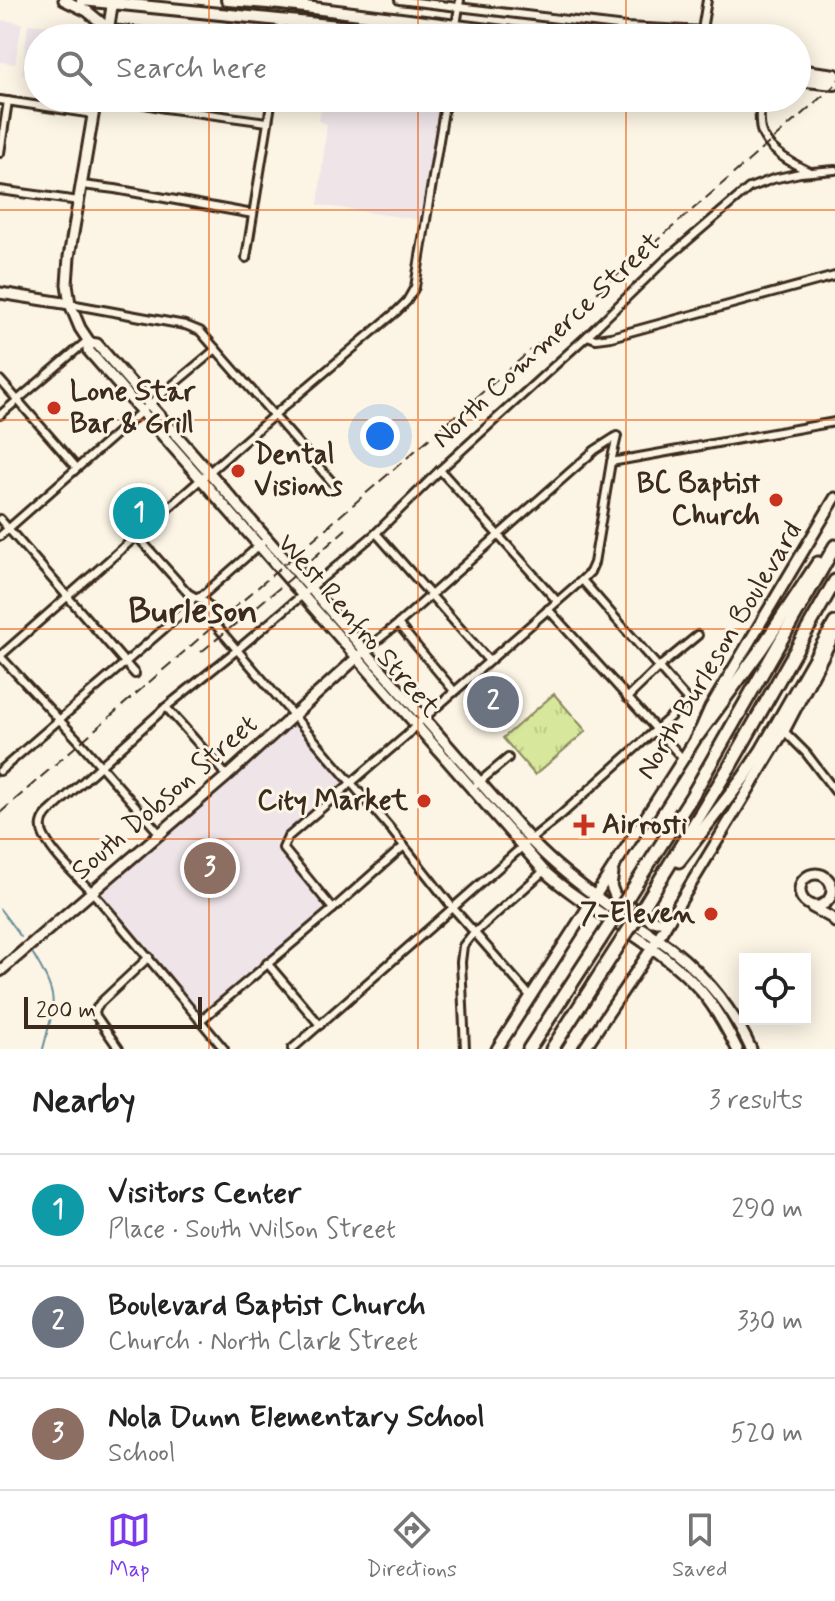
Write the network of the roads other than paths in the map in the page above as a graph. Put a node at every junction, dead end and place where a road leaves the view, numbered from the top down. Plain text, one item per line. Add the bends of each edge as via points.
1 (64, 0) edge
2 (82, 0) edge
3 (227, 0) edge
4 (399, 0) edge
5 (707, 0) edge
6 (113, 1) edge
7 (281, 2) edge
8 (459, 4) edge
9 (281, 20) junction
10 (99, 24) edge
11 (110, 24) edge
12 (281, 24) edge
13 (320, 24) edge
14 (447, 24) edge
15 (455, 24) edge
16 (605, 24) edge
17 (703, 24) edge
18 (811, 72) edge
19 (835, 75) edge
20 (811, 81) edge
21 (835, 84) edge
22 (0, 100) edge
23 (8, 101) junction
24 (24, 103) edge
25 (81, 112) edge
26 (194, 112) edge
27 (269, 112) edge
28 (444, 112) edge
29 (760, 112) edge
30 (94, 114) joint
31 (267, 122) junction
32 (0, 153) edge
33 (835, 170) edge
34 (810, 173) junction
35 (82, 185) junction
36 (0, 190) edge
37 (79, 201) junction
38 (253, 214) junction
39 (246, 258) dead end
40 (835, 276) edge
41 (0, 293) edge
42 (70, 304) junction
43 (587, 336) junction
44 (89, 342) junction
45 (216, 349) junction
46 (0, 380) edge
47 (17, 400) junction
48 (146, 407) junction
49 (0, 415) edge
50 (274, 415) junction
51 (835, 422) edge
52 (611, 462) junction
53 (77, 468) junction
54 (440, 470) junction
55 (204, 475) junction
56 (332, 482) dead end
57 (835, 498) edge
58 (0, 519) edge
59 (8, 528) junction
60 (376, 533) junction
61 (498, 535) junction
62 (835, 535) edge
63 (0, 536) edge
64 (137, 536) junction
65 (263, 542) junction
66 (835, 546) edge
67 (582, 580) junction
68 (835, 581) edge
69 (306, 590) junction
70 (69, 595) junction
71 (430, 595) junction
72 (193, 600) junction
73 (557, 601) junction
74 (548, 609) junction
75 (207, 616) junction
76 (835, 623) edge
77 (398, 624) junction
78 (835, 633) edge
79 (698, 635) dead end
80 (237, 650) junction
81 (361, 653) junction
82 (0, 656) edge
83 (489, 661) junction
84 (125, 662) junction
85 (659, 667) junction
86 (135, 674) dead end
87 (455, 692) junction
88 (627, 698) junction
89 (166, 707) junction
90 (293, 715) junction
91 (424, 718) junction
92 (59, 720) junction
93 (415, 726) junction
94 (656, 730) junction
95 (784, 731) junction
96 (698, 735) junction
97 (508, 758) dead end
98 (683, 759) junction
99 (101, 766) junction
100 (0, 771) edge
101 (227, 776) junction
102 (352, 783) junction
103 (475, 785) junction
104 (835, 791) edge
105 (160, 834) junction
106 (526, 843) junction
107 (404, 846) junction
108 (615, 866) junction
109 (544, 871) junction
110 (830, 874) edge
111 (92, 891) junction
112 (833, 892) edge
113 (595, 896) junction
114 (809, 905) junction
115 (589, 906) junction
116 (644, 906) junction
117 (453, 908) junction
118 (333, 909) junction
119 (835, 911) edge
120 (670, 917) junction
121 (835, 922) edge
122 (474, 933) junction
123 (657, 938) junction
124 (652, 948) junction
125 (149, 957) junction
126 (267, 963) junction
127 (0, 971) edge
128 (701, 991) junction
129 (531, 997) junction
130 (200, 1021) junction
131 (320, 1025) junction
132 (740, 1027) junction
133 (119, 1049) edge
134 (224, 1049) edge
135 (292, 1049) edge
136 (465, 1049) edge
137 (497, 1049) edge
138 (529, 1049) edge
139 (552, 1049) edge
140 (584, 1049) edge
141 (737, 1049) edge
142 (751, 1049) edge

1 - 10 main road
2 - 6 main road
3 - 7 main road
4 - 8 street
5 - 17 street
6 - 9 main road
6 - 11 main road
7 - 14 main road
8 - 15 street
8 - 16 street
9 - 12 street
9 - 13 main road
18 - 19 main road
20 - 21 main road
22 - 23 street
23 - 24 street
23 - 32 street
25 - 30 street
26 - 31 street
27 - 31 street
28 - 50 street via 415,287 407,301
29 - 34 street via 760,127 771,145
30 - 35 main road
31 - 38 street
33 - 34 street, North Commerce Street
34 - 43 street, North Commerce Street via 749,188
35 - 37 main road
35 - 38 street
36 - 37 street
37 - 42 main road via 68,267
38 - 39 street
40 - 43 street via 611,337
41 - 42 main road
42 - 44 main road, West Renfro Street
42 - 45 street via 193,327
43 - 54 street, North Commerce Street
44 - 47 street
44 - 48 main road, West Renfro Street via 97,344
45 - 48 street
45 - 50 street
46 - 47 street
47 - 49 street
47 - 53 street
48 - 53 street
48 - 55 main road, West Renfro Street
50 - 55 street
50 - 56 street
51 - 52 street
52 - 61 street via 617,436
52 - 67 street via 594,563
53 - 59 street
54 - 60 street, North Commerce Street
54 - 61 street
55 - 64 street
55 - 65 main road, West Renfro Street
57 - 96 main road, North Burleson Boulevard
58 - 59 street
59 - 63 street
59 - 70 street
60 - 69 street, North Commerce Street
60 - 71 street
61 - 71 street
61 - 73 street
62 - 96 highway
64 - 70 street
64 - 72 street
65 - 69 main road, West Renfro Street
65 - 69 main road, West Renfro Street via 288,561
65 - 72 street
66 - 138 highway, bridge via 692,796
67 - 73 street
67 - 85 street
68 - 116 highway
69 - 80 street, North Commerce Street
69 - 81 main road
70 - 82 street
70 - 84 street
71 - 77 street
71 - 83 street
72 - 75 street via 192,607
72 - 75 street via 209,608
72 - 84 street
73 - 74 street
74 - 83 street
74 - 88 street
75 - 80 street
76 - 116 highway via 744,777
77 - 81 street
77 - 87 street
78 - 95 main road
79 - 85 street
80 - 89 street, North Commerce Street
80 - 90 street
81 - 90 main road, South Dobson Street
81 - 91 main road
81 - 93 main road, West Renfro Street
82 - 92 street
83 - 87 street
84 - 86 street
84 - 92 street
85 - 88 street
85 - 94 street via 688,701
87 - 91 street
88 - 94 street
89 - 99 street, North Commerce Street
89 - 101 street
90 - 101 main road, South Dobson Street
90 - 102 street
91 - 93 street
91 - 103 main road
92 - 99 street
92 - 100 street
93 - 102 street
93 - 103 main road, West Renfro Street
94 - 98 street
94 - 106 street
95 - 104 street
95 - 120 main road
96 - 98 main road, North Burleson Boulevard
97 - 103 street
98 - 108 main road, North Burleson Boulevard
99 - 105 street
99 - 111 street, North Commerce Street via 47,814 42,832
101 - 105 main road, South Dobson Street
102 - 107 street
102 - 118 street via 288,837 283,848
103 - 106 main road
105 - 111 main road, South Dobson Street
106 - 109 main road
106 - 113 main road
106 - 117 street
107 - 117 street
107 - 118 street
108 - 113 main road, North Burleson Boulevard
108 - 120 main road via 615,896 652,921
109 - 115 main road
109 - 122 street
110 - 112 main road
110 - 114 main road via 815,874 802,882 801,898
111 - 125 street
111 - 127 main road, South Dobson Street
112 - 114 main road via 824,905
112 - 119 main road
113 - 115 main road, North Burleson Boulevard
113 - 123 main road
114 - 121 main road
115 - 124 main road
115 - 129 main road, North Burleson Boulevard
116 - 139 highway, bridge
117 - 122 street
117 - 131 street
118 - 126 street
120 - 123 main road
122 - 129 street
122 - 136 street via 461,952
123 - 124 main road
123 - 132 main road via 715,991
124 - 128 main road
124 - 140 main road
125 - 130 street
125 - 133 street via 95,1012
126 - 130 street
126 - 131 street
128 - 132 main road via 732,1027
128 - 141 main road
129 - 137 main road, North Burleson Boulevard
130 - 134 street
131 - 135 street
132 - 142 main road

